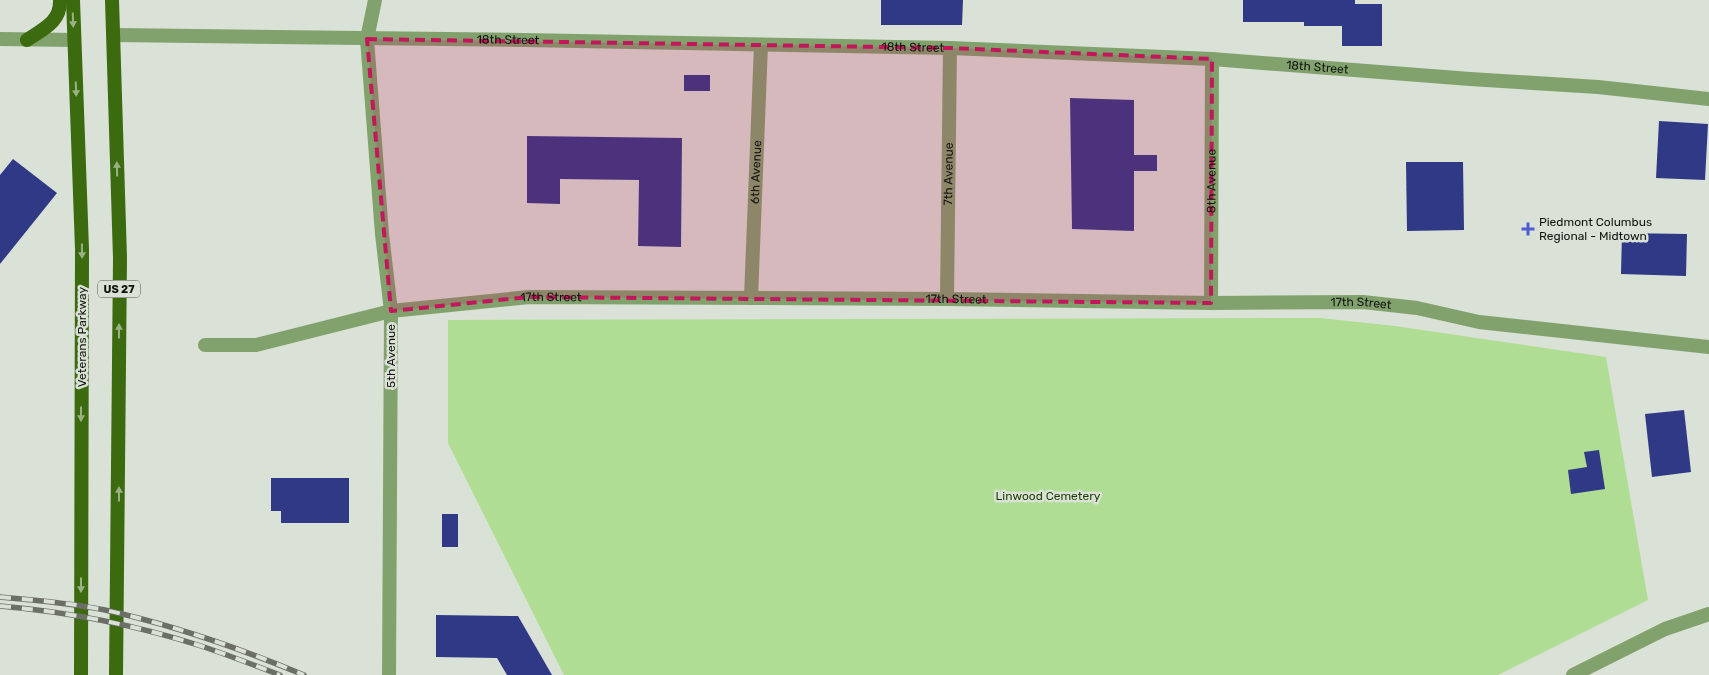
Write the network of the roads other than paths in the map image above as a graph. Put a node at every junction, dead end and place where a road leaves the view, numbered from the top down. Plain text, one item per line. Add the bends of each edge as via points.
1 (60, 0) edge
2 (73, 0) edge
3 (112, 0) edge
4 (375, 0) edge
5 (114, 35) junction
6 (0, 39) edge
7 (367, 39) junction
8 (26, 40) junction
9 (74, 40) junction
10 (760, 45) junction
11 (950, 48) junction
12 (1212, 59) junction
13 (1709, 99) edge
14 (751, 298) junction
15 (947, 299) junction
16 (1211, 303) junction
17 (391, 311) junction
18 (206, 345) dead end
19 (1709, 348) edge
20 (1709, 614) edge
21 (81, 675) edge
22 (116, 675) edge
23 (389, 675) edge
24 (1573, 675) edge

1 - 8 main road via 60,9 49,26
2 -> 9 main road, Veterans Parkway / US 27
3 - 5 main road, US 27
4 - 7 street, 5th Avenue
5 - 7 street, 18th Street
22 -> 5 main road, US 27 via 120,258
6 - 8 street
7 - 10 street, 18th Street
7 - 17 street, 5th Avenue
8 - 9 street
9 -> 21 main road, Veterans Parkway / US 27 via 82,249
10 - 11 street, 18th Street
10 - 14 street, 6th Avenue
11 - 12 street, 18th Street
11 - 15 street, 7th Avenue
12 - 13 street, 18th Street via 1598,86
12 - 16 street, 8th Avenue
14 - 15 street, 17th Street
14 - 17 street, 17th Street via 528,297
15 - 16 street, 17th Street
16 - 19 street, 17th Street via 1363,302 1417,308 1479,322
17 - 18 street, 17th Street via 256,345
17 - 23 street, 5th Avenue
20 - 24 street via 1665,629

